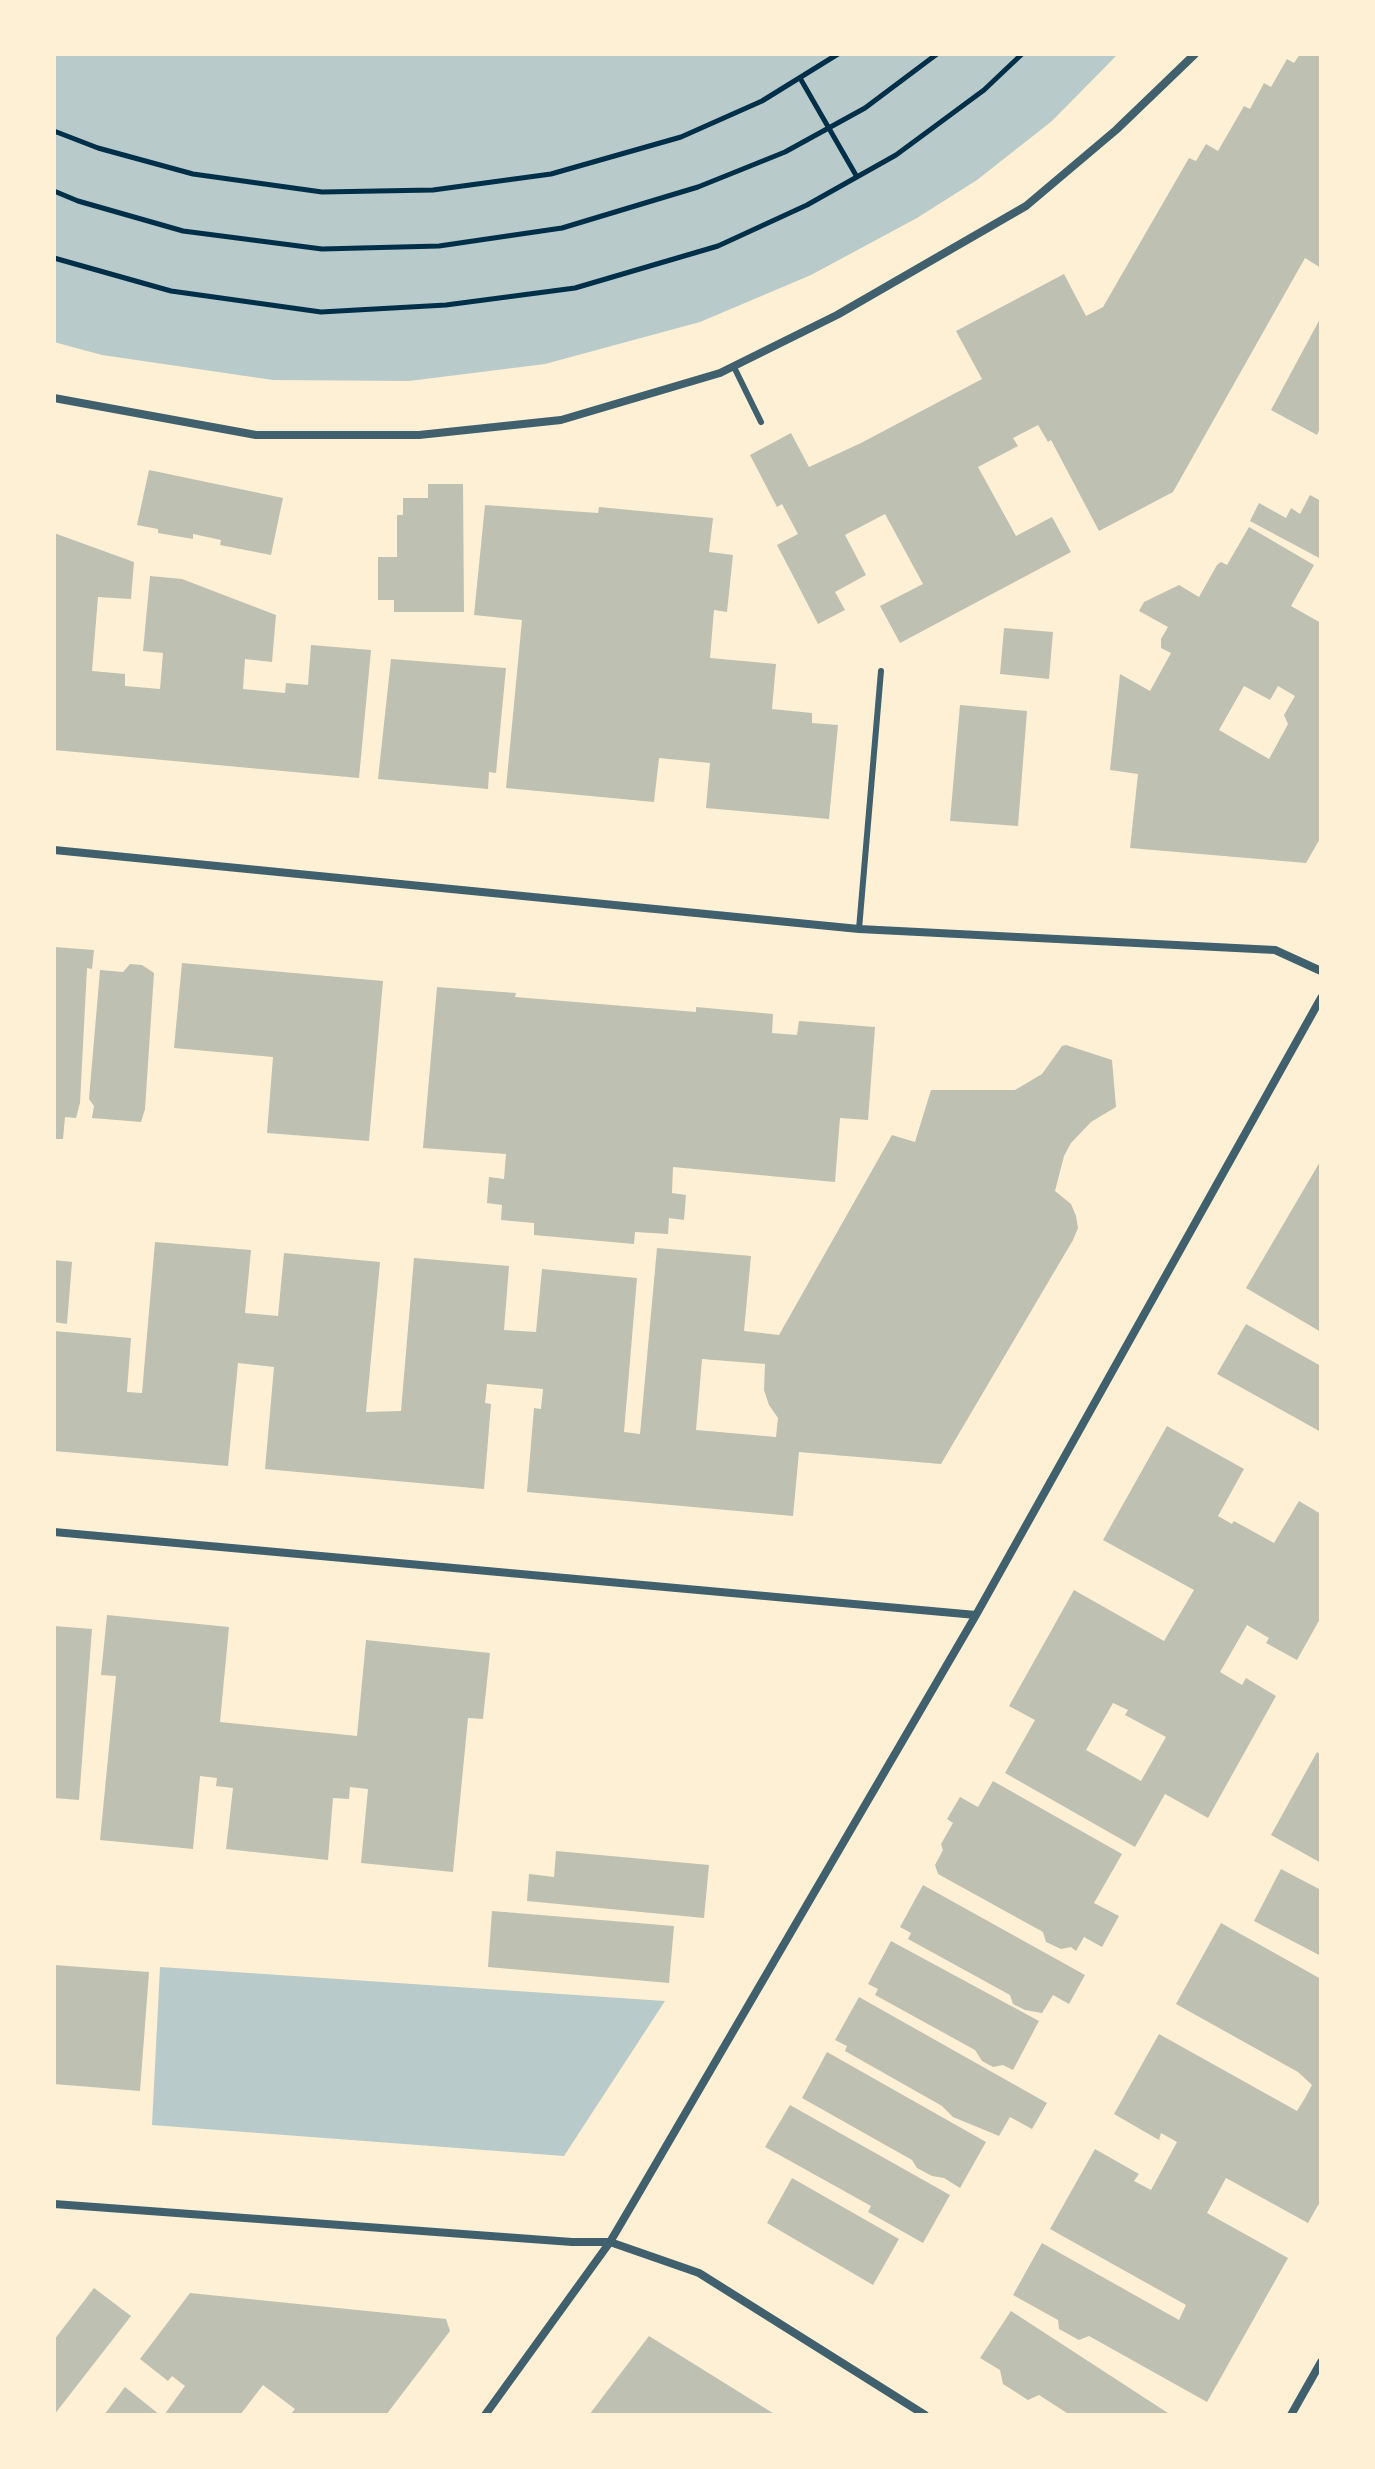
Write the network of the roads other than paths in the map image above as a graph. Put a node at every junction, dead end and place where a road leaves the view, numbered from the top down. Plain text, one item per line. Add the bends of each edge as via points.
1 (1195, 54) edge
2 (734, 367) junction
3 (54, 398) edge
4 (761, 422) dead end
5 (881, 671) dead end
6 (54, 850) edge
7 (859, 929) junction
8 (1321, 971) edge
9 (1321, 998) edge
10 (54, 1532) edge
11 (976, 1615) junction
12 (54, 2204) edge
13 (610, 2242) junction
14 (1321, 2362) edge
15 (485, 2415) edge
16 (925, 2415) edge
17 (1291, 2415) edge

1 - 2 street via 1026,206 837,315
2 - 3 street via 561,420 419,435 256,435
2 - 4 lane
5 - 7 lane
6 - 7 street
7 - 8 street via 1275,950
9 - 11 street
10 - 11 street
11 - 13 street
12 - 13 street
13 - 15 street
13 - 16 street via 699,2273
14 - 17 street

